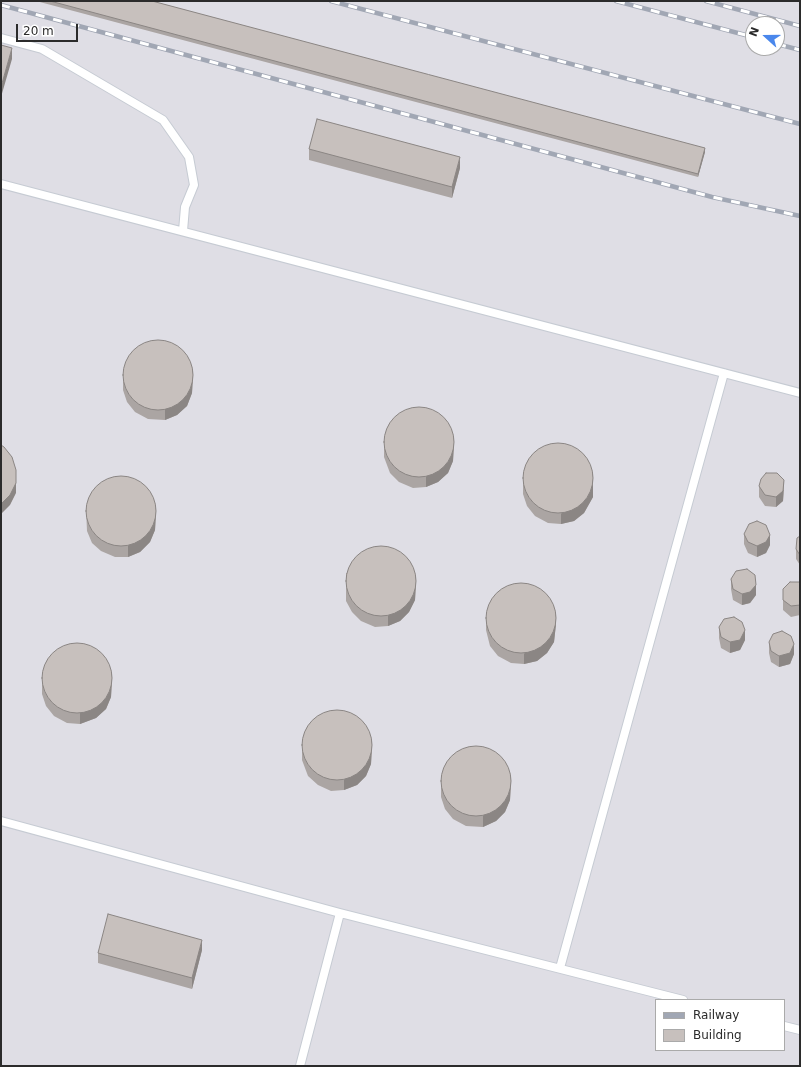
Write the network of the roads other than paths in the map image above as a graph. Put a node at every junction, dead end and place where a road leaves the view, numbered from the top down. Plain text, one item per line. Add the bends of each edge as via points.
1 (1, 38) edge
2 (1, 184) edge
3 (184, 232) junction
4 (724, 373) junction
5 (800, 393) edge
6 (1, 821) edge
7 (340, 913) junction
8 (560, 968) junction
9 (679, 999) edge
10 (785, 1026) edge
11 (800, 1030) edge
12 (300, 1066) edge

1 - 3 lane via 42,49 163,120 189,157 194,185 185,207
2 - 3 lane
3 - 4 lane
4 - 5 lane
4 - 8 lane
6 - 7 lane
7 - 8 lane
7 - 12 lane
8 - 9 lane
10 - 11 lane

